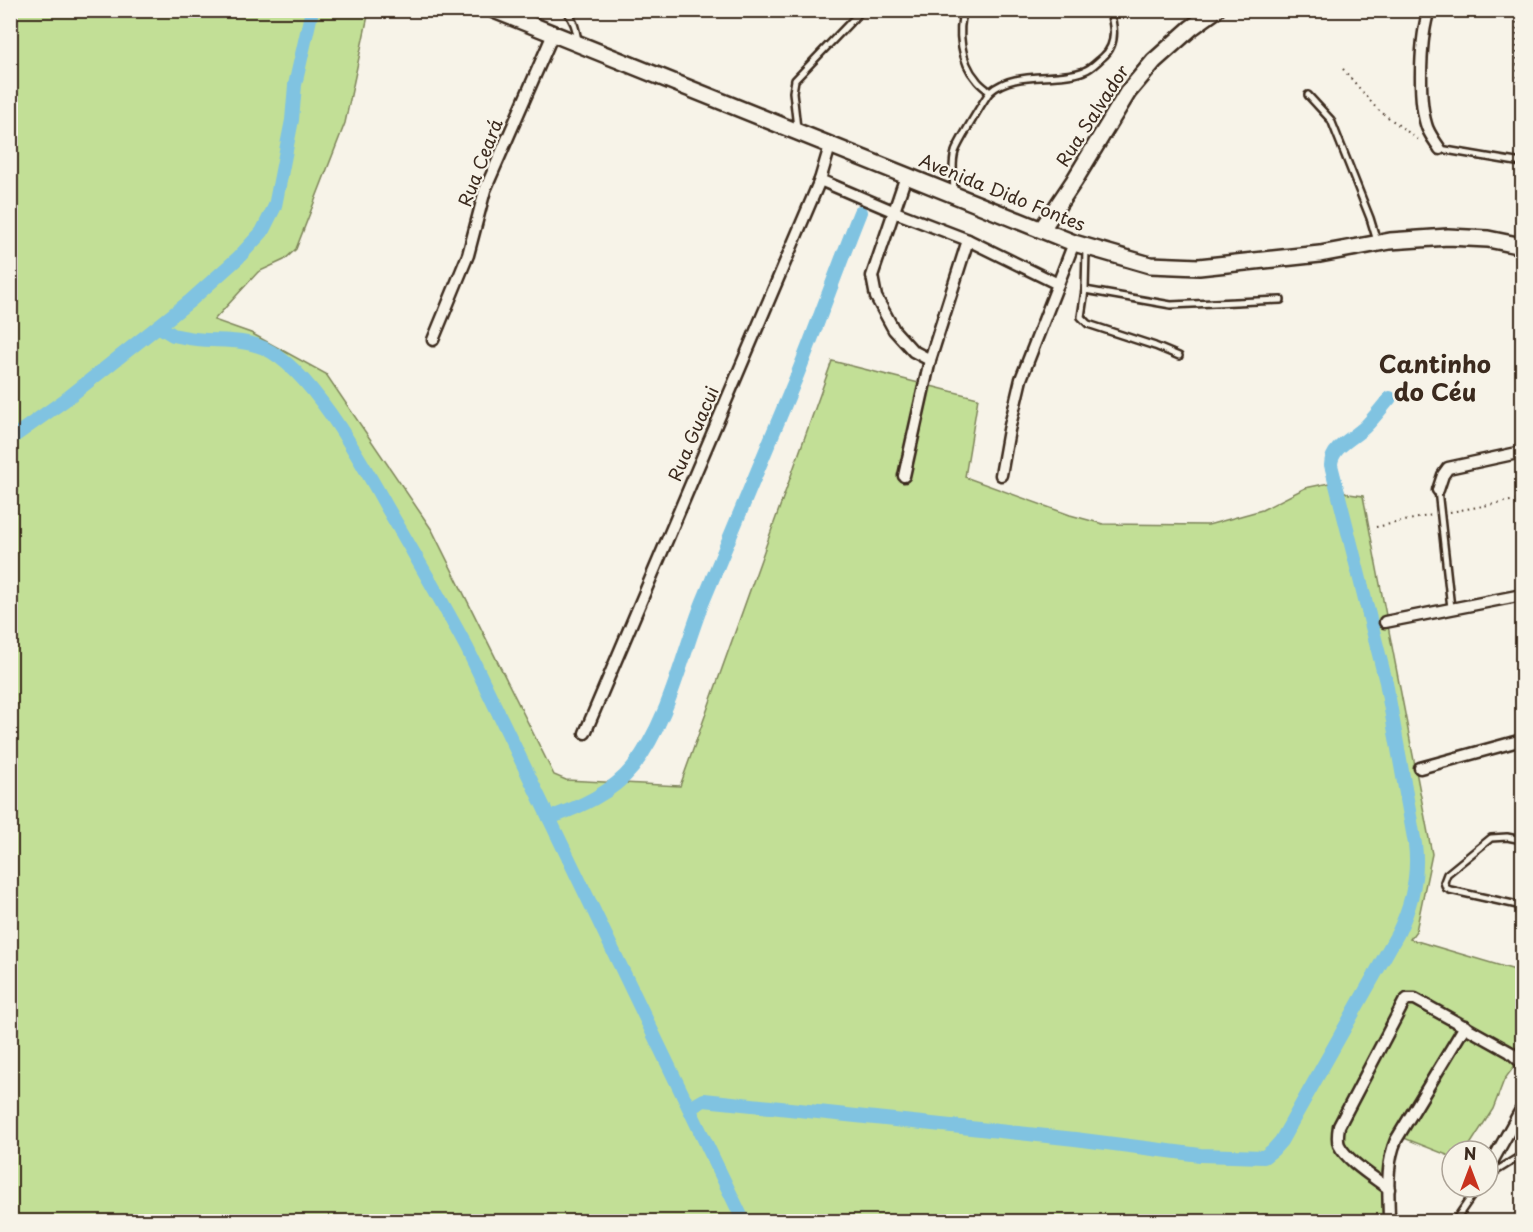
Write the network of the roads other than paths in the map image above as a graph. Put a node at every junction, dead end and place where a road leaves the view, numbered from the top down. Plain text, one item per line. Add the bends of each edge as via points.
1 (494, 10) edge
2 (861, 10) edge
3 (964, 10) edge
4 (1109, 10) edge
5 (1216, 10) edge
6 (1429, 10) edge
7 (565, 11) edge
8 (553, 34) junction
9 (579, 44) junction
10 (990, 92) junction
11 (1308, 95) dead end
12 (797, 133) junction
13 (830, 146) junction
14 (1440, 149) joint
15 (1522, 163) edge
16 (906, 176) junction
17 (820, 180) junction
18 (954, 194) junction
19 (895, 212) junction
20 (1042, 229) junction
21 (968, 240) junction
22 (1377, 243) junction
23 (1080, 245) junction
24 (1522, 246) edge
25 (1058, 284) junction
26 (1085, 290) junction
27 (1281, 300) dead end
28 (434, 340) dead end
29 (1179, 356) dead end
30 (930, 360) junction
31 (1522, 452) edge
32 (1001, 475) dead end
33 (904, 476) dead end
34 (1438, 490) joint
35 (1522, 595) edge
36 (1451, 608) junction
37 (1385, 622) dead end
38 (585, 733) dead end
39 (1522, 740) edge
40 (1420, 768) dead end
41 (1522, 840) edge
42 (1522, 906) edge
43 (1465, 1026) junction
44 (1522, 1063) edge
45 (1522, 1107) edge
46 (1500, 1147) edge
47 (1522, 1156) edge
48 (1500, 1169) edge
49 (1389, 1189) junction
50 (1470, 1199) edge
51 (1389, 1221) edge
52 (1454, 1221) edge

1 - 8 street, Avenida Dido Fontes
2 - 12 lane via 795,80
3 - 10 lane via 963,50 975,78
4 - 10 lane via 1114,40 1106,54 1087,70 1072,75 1030,77
5 - 20 street, Rua Salvador via 1154,61 1128,92
6 - 14 street via 1424,32 1422,88 1426,125
7 - 9 lane via 571,16
8 - 9 street, Avenida Dido Fontes
8 - 28 street, Rua Ceará via 485,190 468,255
9 - 12 street, Avenida Dido Fontes
10 - 18 lane via 955,151
11 - 22 lane via 1331,120
12 - 13 street, Avenida Dido Fontes
13 - 16 street, Avenida Dido Fontes
13 - 17 street, Rua Guacui
14 - 15 lane
16 - 18 street, Avenida Dido Fontes
16 - 19 street
17 - 19 street
17 - 38 street, Rua Guacui
18 - 20 street, Avenida Dido Fontes
19 - 21 street
19 - 30 street via 872,276 876,297 894,330 913,351
20 - 23 street, Avenida Dido Fontes
21 - 25 street
21 - 30 street
22 - 23 street, Avenida Dido Fontes via 1320,254 1199,267 1150,265
22 - 24 street, Avenida Dido Fontes via 1448,237
23 - 25 street
23 - 26 lane
25 - 32 street via 1021,379
26 - 27 lane via 1171,305
26 - 29 lane via 1081,317 1088,324
30 - 33 street
31 - 34 street via 1448,468
34 - 36 lane
35 - 36 street
36 - 37 street
39 - 40 street
41 - 42 lane via 1491,838 1447,874 1444,882 1450,890
43 - 44 street
43 - 49 street via 1396,1140 1390,1154
43 - 49 street via 1415,999 1407,999 1339,1126 1339,1145
45 - 46 street
47 - 48 lane
49 - 51 street
50 - 52 lane

